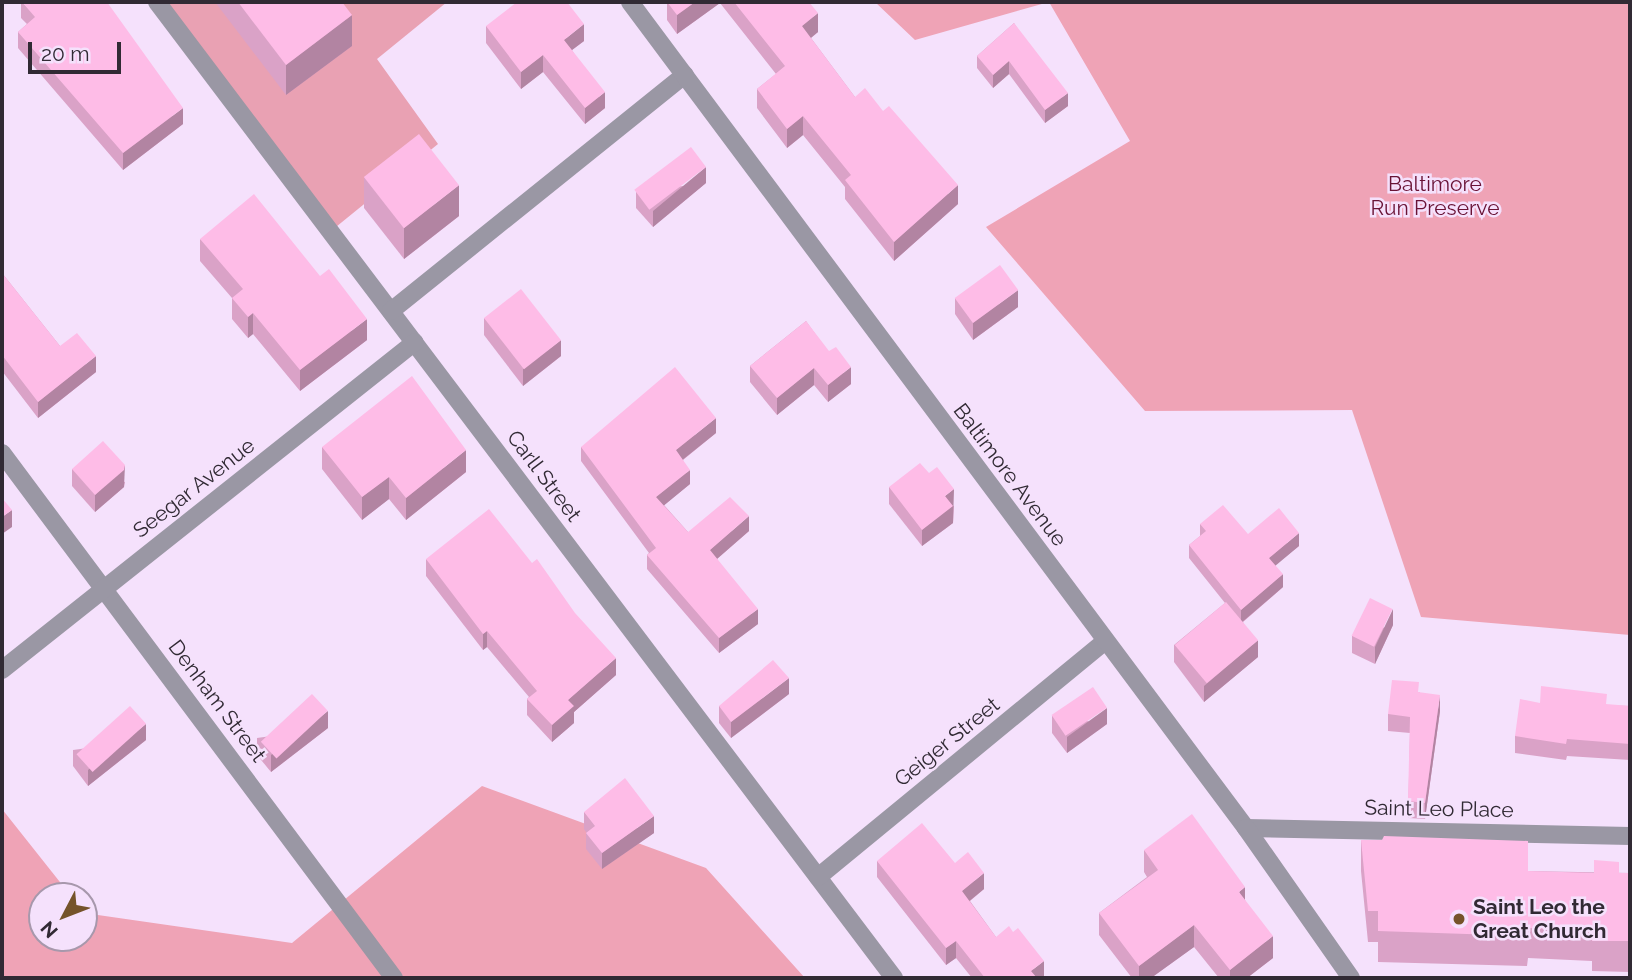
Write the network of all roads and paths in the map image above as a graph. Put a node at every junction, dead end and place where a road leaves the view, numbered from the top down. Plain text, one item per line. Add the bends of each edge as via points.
1 (157, 2) edge
2 (630, 2) edge
3 (685, 75) junction
4 (391, 312) junction
5 (415, 342) junction
6 (2, 453) edge
7 (104, 588) junction
8 (1105, 641) junction
9 (2, 670) edge
10 (1246, 828) junction
11 (1630, 836) edge
12 (818, 877) junction
13 (394, 978) edge
14 (894, 978) edge
15 (1351, 978) edge

1 - 4 street, Carll Street
2 - 3 street, Baltimore Avenue
3 - 4 street
3 - 8 street, Baltimore Avenue
4 - 5 street, Carll Street
5 - 7 street, Seegar Avenue
5 - 12 street, Carll Street
6 - 7 street, Denham Street
7 - 9 street, Seegar Avenue
7 - 13 street, Denham Street
8 - 10 street, Baltimore Avenue
8 - 12 street, Geiger Street
10 - 11 street, Saint Leo Place
10 - 15 street, Baltimore Avenue
12 - 14 street, Carll Street

